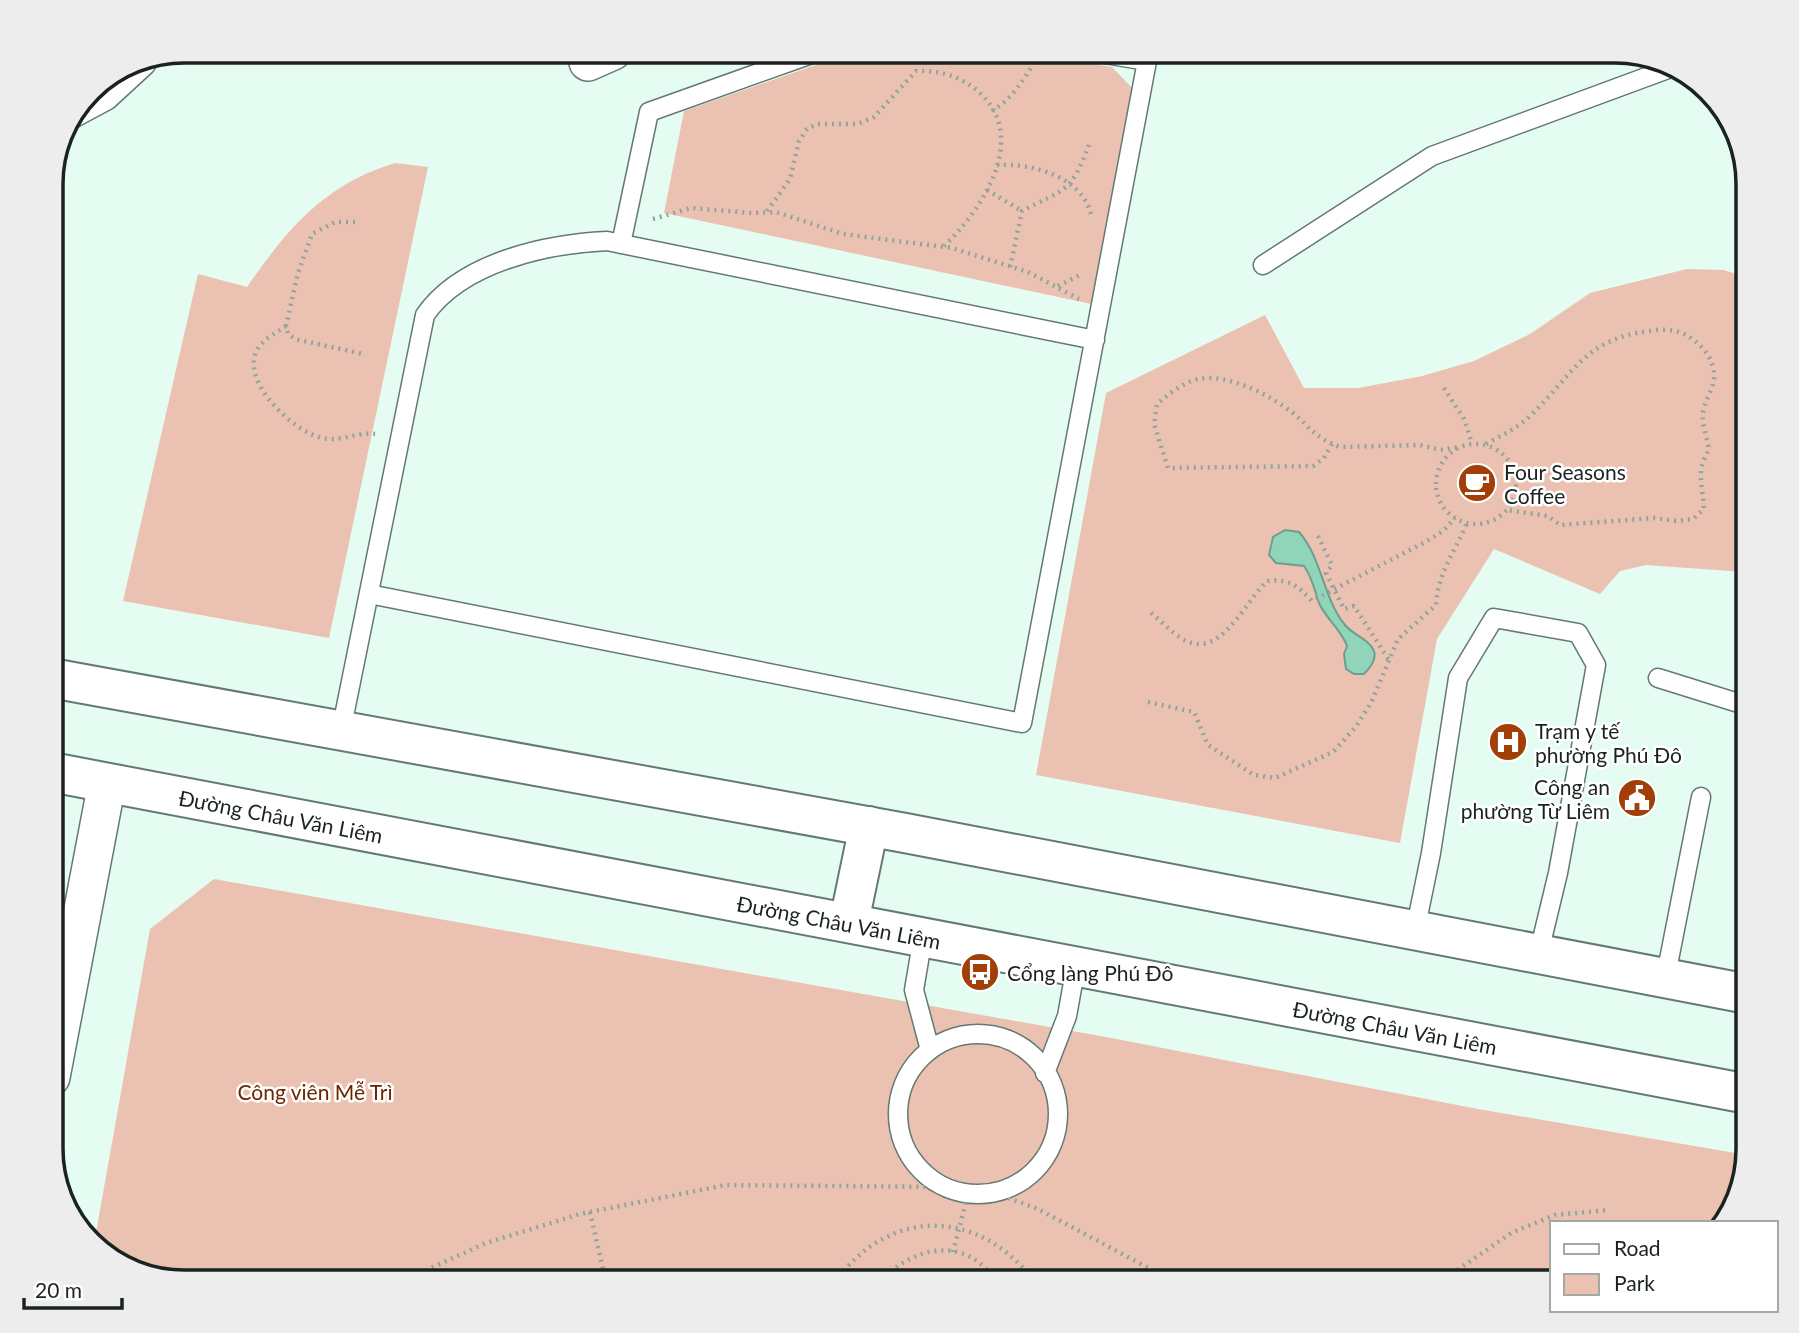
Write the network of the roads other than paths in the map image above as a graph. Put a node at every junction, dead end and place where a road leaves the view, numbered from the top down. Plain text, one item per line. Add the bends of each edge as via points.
1 (786, 63) edge
2 (1147, 63) edge
3 (138, 72) edge
4 (1661, 72) edge
5 (88, 110) edge
6 (623, 238) junction
7 (1263, 265) dead end
8 (1095, 340) junction
9 (369, 594) junction
10 (1658, 678) dead end
11 (63, 680) edge
12 (1736, 702) edge
13 (341, 731) junction
14 (63, 774) edge
15 (107, 783) junction
16 (1701, 797) dead end
17 (869, 826) junction
18 (849, 922) junction
19 (1415, 931) junction
20 (923, 937) junction
21 (1538, 956) junction
22 (1076, 966) junction
23 (1665, 980) junction
24 (1736, 993) edge
25 (63, 1014) edge
26 (930, 1050) junction
27 (1045, 1073) junction
28 (1736, 1092) edge

1 - 6 lane via 649,111
2 - 8 lane
3 - 5 lane via 108,100
4 - 7 lane via 1432,156
6 - 8 lane
6 - 9 lane via 568,243 504,262 462,279 436,299 425,315
8 - 9 lane via 1022,723
9 - 13 lane
10 - 12 lane
11 - 13 main road
13 - 17 main road
14 - 15 main road, Đường Châu Văn Liêm
15 - 18 main road, Đường Châu Văn Liêm
15 - 25 street
16 - 23 lane
17 - 18 main road
17 - 19 main road
18 - 20 main road, Đường Châu Văn Liêm
19 - 21 main road
19 - 21 lane via 1458,678 1494,618 1578,633 1596,665
20 - 22 main road, Đường Châu Văn Liêm
20 - 26 lane via 914,990
21 - 23 main road
22 - 27 lane via 1067,1016
22 - 28 main road, Đường Châu Văn Liêm
23 - 24 main road
26 - 27 lane via 948,1039 974,1034 1000,1037 1023,1048
26 - 27 lane via 909,1073 899,1097 898,1123 905,1149 921,1171 968,1194 995,1193 1020,1183 1040,1166 1053,1142 1058,1116 1054,1090

